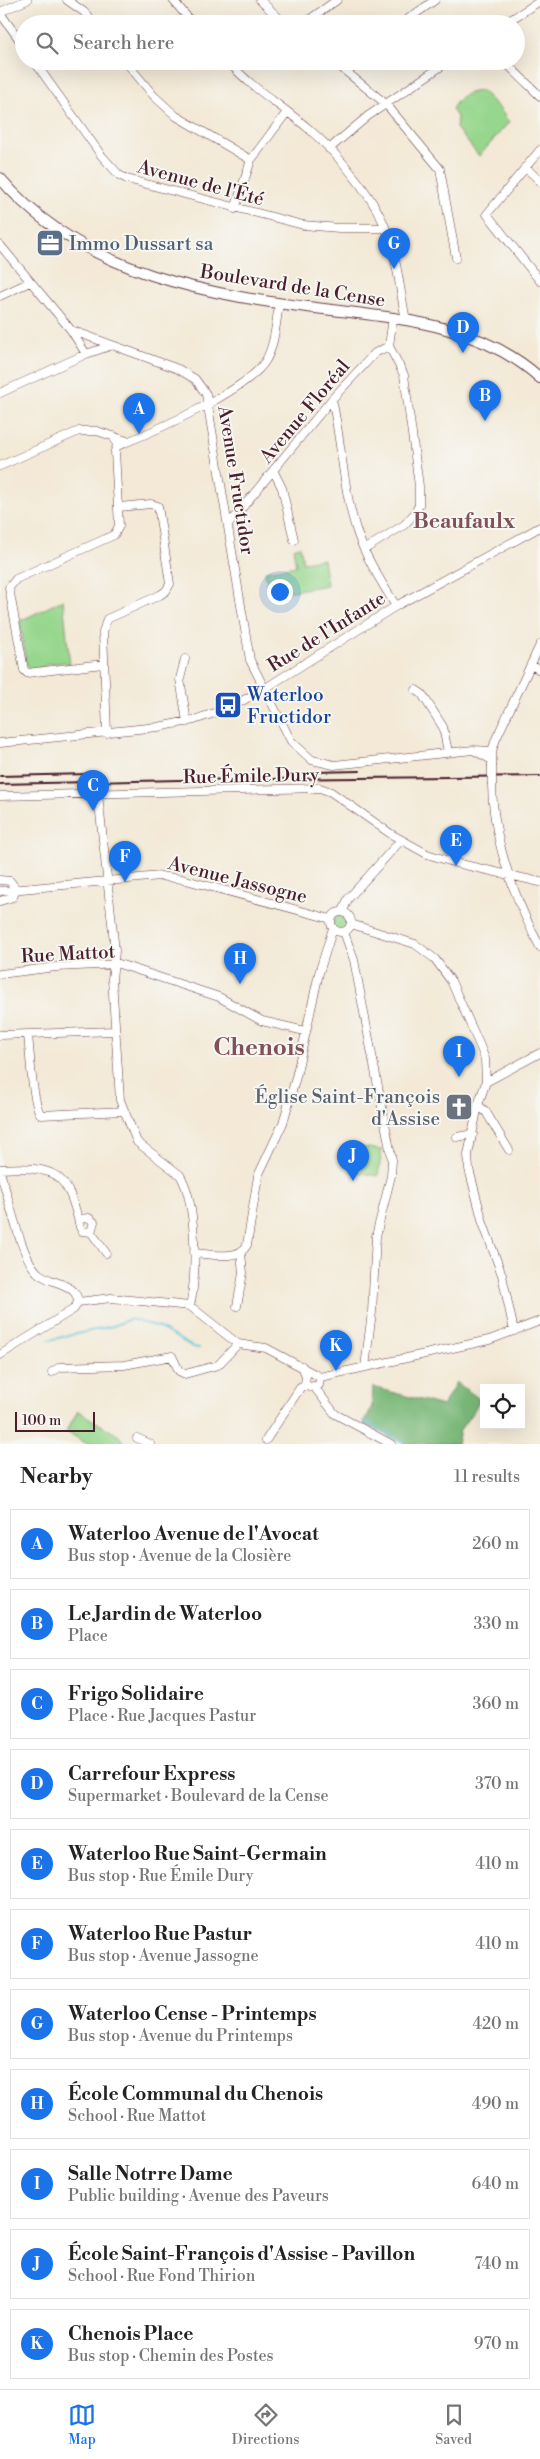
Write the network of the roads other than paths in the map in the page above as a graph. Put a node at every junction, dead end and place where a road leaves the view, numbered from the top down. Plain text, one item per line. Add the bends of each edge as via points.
1 (27, 0) edge
2 (67, 0) edge
3 (173, 0) edge
4 (260, 0) edge
5 (337, 0) edge
6 (434, 0) edge
7 (537, 3) edge
8 (540, 11) edge
9 (0, 12) edge
10 (87, 15) edge
11 (186, 15) edge
12 (276, 15) edge
13 (316, 15) edge
14 (413, 15) edge
15 (518, 15) edge
16 (15, 33) edge
17 (40, 70) edge
18 (132, 70) edge
19 (236, 70) edge
20 (344, 70) edge
21 (436, 70) edge
22 (513, 70) edge
23 (540, 96) edge
24 (386, 104) junction
25 (287, 112) junction
26 (329, 149) junction
27 (540, 150) edge
28 (251, 160) junction
29 (525, 167) junction
30 (0, 178) edge
31 (540, 181) edge
32 (235, 209) junction
33 (385, 228) junction
34 (0, 244) edge
35 (456, 258) dead end
36 (30, 282) junction
37 (540, 282) edge
38 (0, 296) edge
39 (280, 304) junction
40 (394, 317) junction
41 (406, 320) junction
42 (71, 330) junction
43 (110, 346) junction
44 (389, 346) junction
45 (86, 354) junction
46 (540, 378) edge
47 (0, 393) edge
48 (332, 399) junction
49 (209, 402) junction
50 (114, 436) junction
51 (127, 441) junction
52 (117, 446) junction
53 (0, 466) edge
54 (274, 472) junction
55 (119, 507) junction
56 (228, 525) junction
57 (540, 528) edge
58 (294, 540) dead end
59 (365, 549) junction
60 (396, 606) junction
61 (540, 645) edge
62 (185, 659) dead end
63 (104, 664) junction
64 (531, 665) junction
65 (540, 670) edge
66 (264, 689) junction
67 (416, 690) dead end
68 (187, 722) junction
69 (107, 733) junction
70 (0, 744) edge
71 (473, 750) junction
72 (492, 750) junction
73 (448, 752) junction
74 (492, 762) junction
75 (98, 794) junction
76 (0, 796) edge
77 (401, 840) junction
78 (507, 873) junction
79 (0, 880) edge
80 (107, 880) junction
81 (540, 882) edge
82 (16, 889) junction
83 (0, 891) edge
84 (0, 901) edge
85 (343, 911) junction
86 (331, 919) junction
87 (351, 924) junction
88 (333, 928) junction
89 (344, 932) junction
90 (540, 947) edge
91 (114, 963) junction
92 (0, 974) edge
93 (115, 1031) junction
94 (305, 1032) junction
95 (0, 1035) edge
96 (28, 1035) junction
97 (540, 1053) edge
98 (486, 1082) junction
99 (478, 1105) junction
100 (124, 1111) junction
101 (473, 1134) junction
102 (457, 1137) dead end
103 (509, 1150) dead end
104 (0, 1172) edge
105 (106, 1253) dead end
106 (194, 1253) junction
107 (241, 1253) junction
108 (78, 1302) junction
109 (190, 1306) junction
110 (237, 1306) dead end
111 (540, 1322) edge
112 (514, 1331) junction
113 (238, 1344) junction
114 (0, 1355) edge
115 (365, 1367) junction
116 (52, 1372) dead end
117 (308, 1377) junction
118 (318, 1383) junction
119 (137, 1438) dead end
120 (266, 1440) dead end
121 (150, 1444) edge
122 (391, 1444) edge

1 - 9 street
2 - 10 street
3 - 11 street
4 - 12 street
5 - 13 street
6 - 14 street
7 - 8 street
7 - 15 street
9 - 16 street
17 - 32 street, Avenue de l'Été via 119,175 146,186
18 - 28 street via 176,116
19 - 25 street
20 - 24 street
21 - 24 street
22 - 23 street
24 - 26 street
24 - 35 street via 440,169
25 - 26 street
25 - 28 street
26 - 33 street via 365,193
27 - 29 street
28 - 32 street
29 - 31 street
29 - 37 street via 486,214
30 - 39 main road, Boulevard de la Cense via 48,223 113,261 204,291
32 - 33 street, Avenue de l'Été via 321,227
33 - 41 street via 393,251
34 - 36 street, Avenue Fructidor
36 - 38 street
36 - 42 street, Avenue Fructidor
39 - 40 main road, Boulevard de la Cense
39 - 49 street via 266,360 244,384
40 - 41 main road, Boulevard de la Cense
40 - 44 street
41 - 46 main road, Boulevard de la Cense via 459,333 496,347
42 - 43 street, Avenue Fructidor
42 - 45 street, Avenue Fructidor
43 - 45 street
43 - 49 street, Avenue Fructidor via 187,373 201,385
44 - 48 street, Avenue Floréal via 375,353
44 - 59 street via 404,376 419,505 404,525
45 - 47 street
48 - 54 street, Avenue Floréal
48 - 59 street via 350,506
49 - 51 street
49 - 56 street, Avenue Fructidor
50 - 51 street
50 - 52 street
50 - 53 street via 97,431 79,431
51 - 52 street
52 - 55 street
54 - 56 street, Avenue Floréal
54 - 58 street via 282,488
55 - 63 street via 158,506 170,584 160,595 107,620
55 - 63 street via 119,526 114,535 16,579 9,588 24,670
56 - 66 street, Avenue Fructidor via 248,651
57 - 60 street, Rue de l'Infante
59 - 60 street
60 - 66 street, Rue de l'Infante
61 - 64 street
62 - 68 street via 180,678
63 - 69 street
64 - 65 street
64 - 72 street
66 - 68 street, Rue de l'Infante via 242,702
66 - 73 street, Avenue Fructidor via 291,741 306,757 319,763 334,765
67 - 73 street via 422,694 442,727
68 - 69 street, Rue de l'Infante
69 - 70 street, Rue de l'Infante
71 - 72 street, Avenue Fructidor
71 - 73 street, Avenue Fructidor
71 - 74 street
72 - 74 street
74 - 78 street, bridge via 494,819
75 - 76 street, Rue Émile Dury
75 - 77 street, Rue Émile Dury via 320,788 331,792
75 - 80 street
77 - 78 street, Rue Émile Dury via 444,860
77 - 85 street via 348,899
78 - 81 street, Rue Émile Dury
78 - 90 street
79 - 82 street via 10,881
80 - 82 street, Avenue Jassogne
80 - 86 street, Avenue Jassogne via 150,876 182,879
80 - 91 street
82 - 83 street, Avenue Jassogne
82 - 84 street via 12,897
85 - 86 street
85 - 87 street via 350,917
86 - 88 street
87 - 89 street
87 - 98 street via 415,944 439,963 451,981 480,1046 485,1059
88 - 89 street
88 - 94 street
89 - 115 street via 354,960 392,1160 376,1236
91 - 92 street, Rue Mattot
91 - 93 street
91 - 94 street, Rue Mattot via 219,997 262,1021
93 - 96 street
93 - 100 street via 118,1086
94 - 107 street via 282,1122 258,1176 247,1245
95 - 96 street
96 - 100 street via 37,1108 42,1115
97 - 98 street
98 - 99 street
99 - 101 street
99 - 103 street via 486,1112
100 - 106 street via 137,1142 184,1181
101 - 102 street
101 - 112 street via 468,1155 470,1169 483,1223 502,1275
104 - 105 street via 40,1168 63,1181 82,1231 91,1232
104 - 108 street via 32,1267 44,1278 67,1286
106 - 107 street
106 - 109 street
107 - 110 street via 244,1263
108 - 109 street via 118,1299
108 - 114 street via 74,1309
109 - 113 street
111 - 112 street
112 - 115 street via 489,1340
113 - 116 street via 218,1365 185,1374 179,1371 172,1356 124,1365 60,1367
113 - 117 street via 266,1348 302,1366
115 - 118 street
117 - 118 street
117 - 118 street via 309,1388
117 - 120 street
118 - 122 street via 324,1400 335,1414
119 - 121 street

